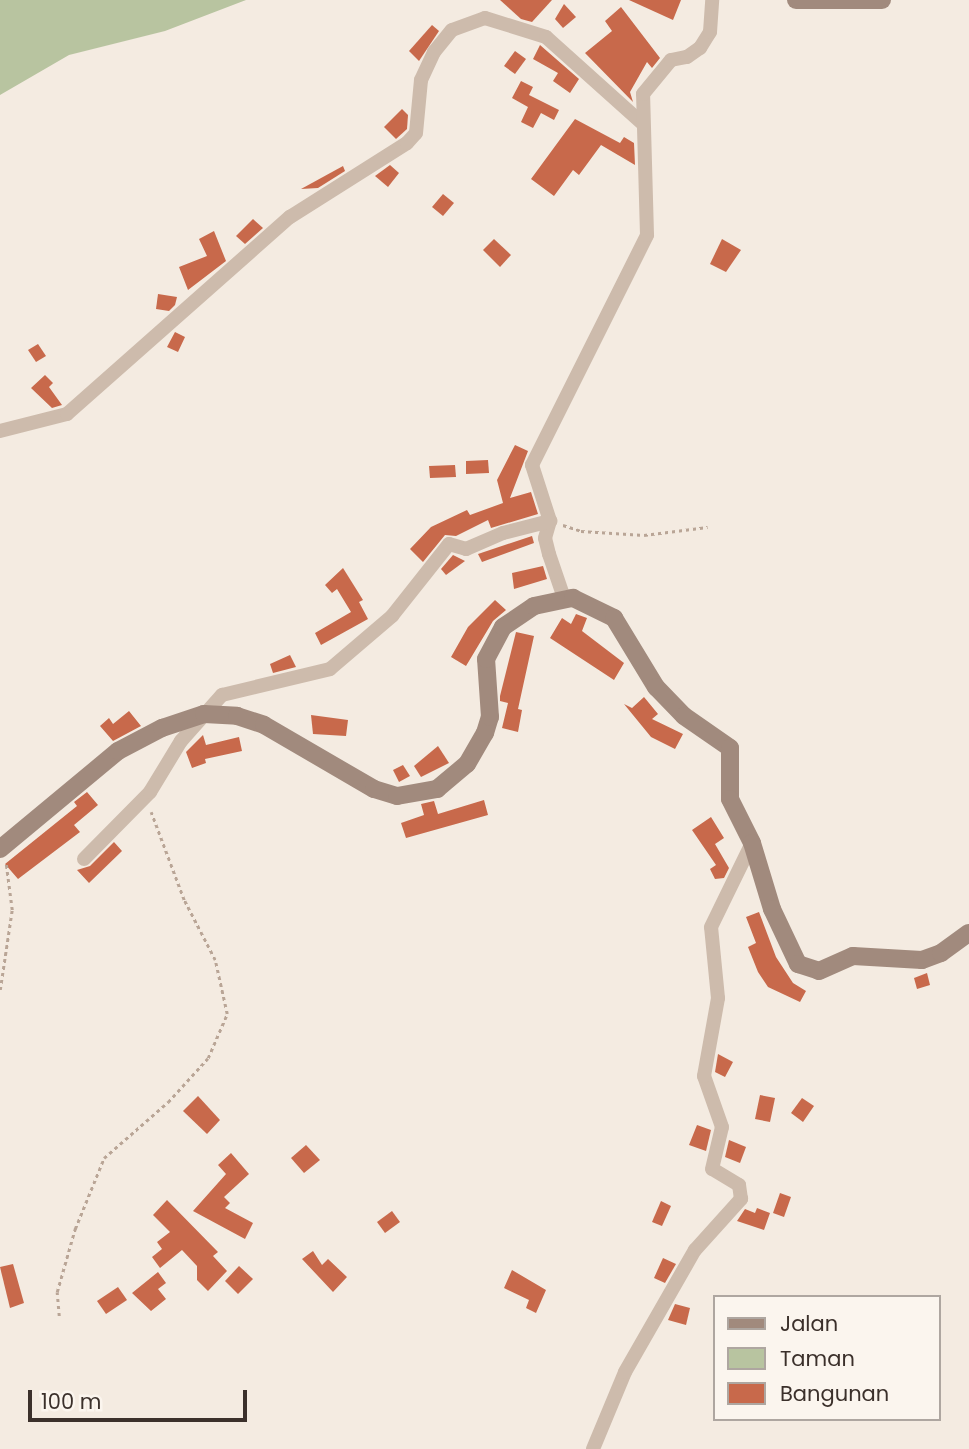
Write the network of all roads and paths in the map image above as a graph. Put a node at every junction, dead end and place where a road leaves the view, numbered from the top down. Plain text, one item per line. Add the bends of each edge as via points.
1 (712, 0) edge
2 (796, 0) edge
3 (882, 0) edge
4 (642, 123) junction
5 (0, 431) edge
6 (550, 521) junction
7 (708, 527) dead end
8 (573, 598) junction
9 (204, 714) junction
10 (150, 792) junction
11 (752, 843) junction
12 (2, 848) edge
13 (84, 859) dead end
14 (969, 933) edge
15 (0, 990) edge
16 (59, 1316) dead end
17 (593, 1449) edge

1 - 4 street via 710,32 700,48 671,60 656,74 643,94
2 - 3 street
4 - 5 street via 546,37 485,18 452,30 433,52 421,80 416,133 407,143 290,217 67,414
4 - 6 street via 647,235 531,465
6 - 7 path via 581,531 644,535
6 - 8 street via 545,538 549,554 563,595
6 - 9 street via 466,549 449,544 392,616 337,665 236,689 222,695
8 - 9 street via 534,606 503,627 486,659 490,717 485,733 467,764 437,789 397,796 374,789 264,725 237,716
8 - 11 street via 614,618 656,687 684,716 730,748 730,799
9 - 10 street via 181,741
9 - 12 street via 162,728 118,751
10 - 13 street
10 - 16 path via 152,819 184,900 215,960 228,1014 208,1059 168,1102 104,1158 72,1241 58,1292
11 - 14 street via 782,934 798,964 807,970 830,968 853,956 922,960
11 - 17 street via 710,927 718,998 704,1076 722,1126 712,1169 739,1185 741,1199 695,1250 625,1372
12 - 15 path via 12,910

